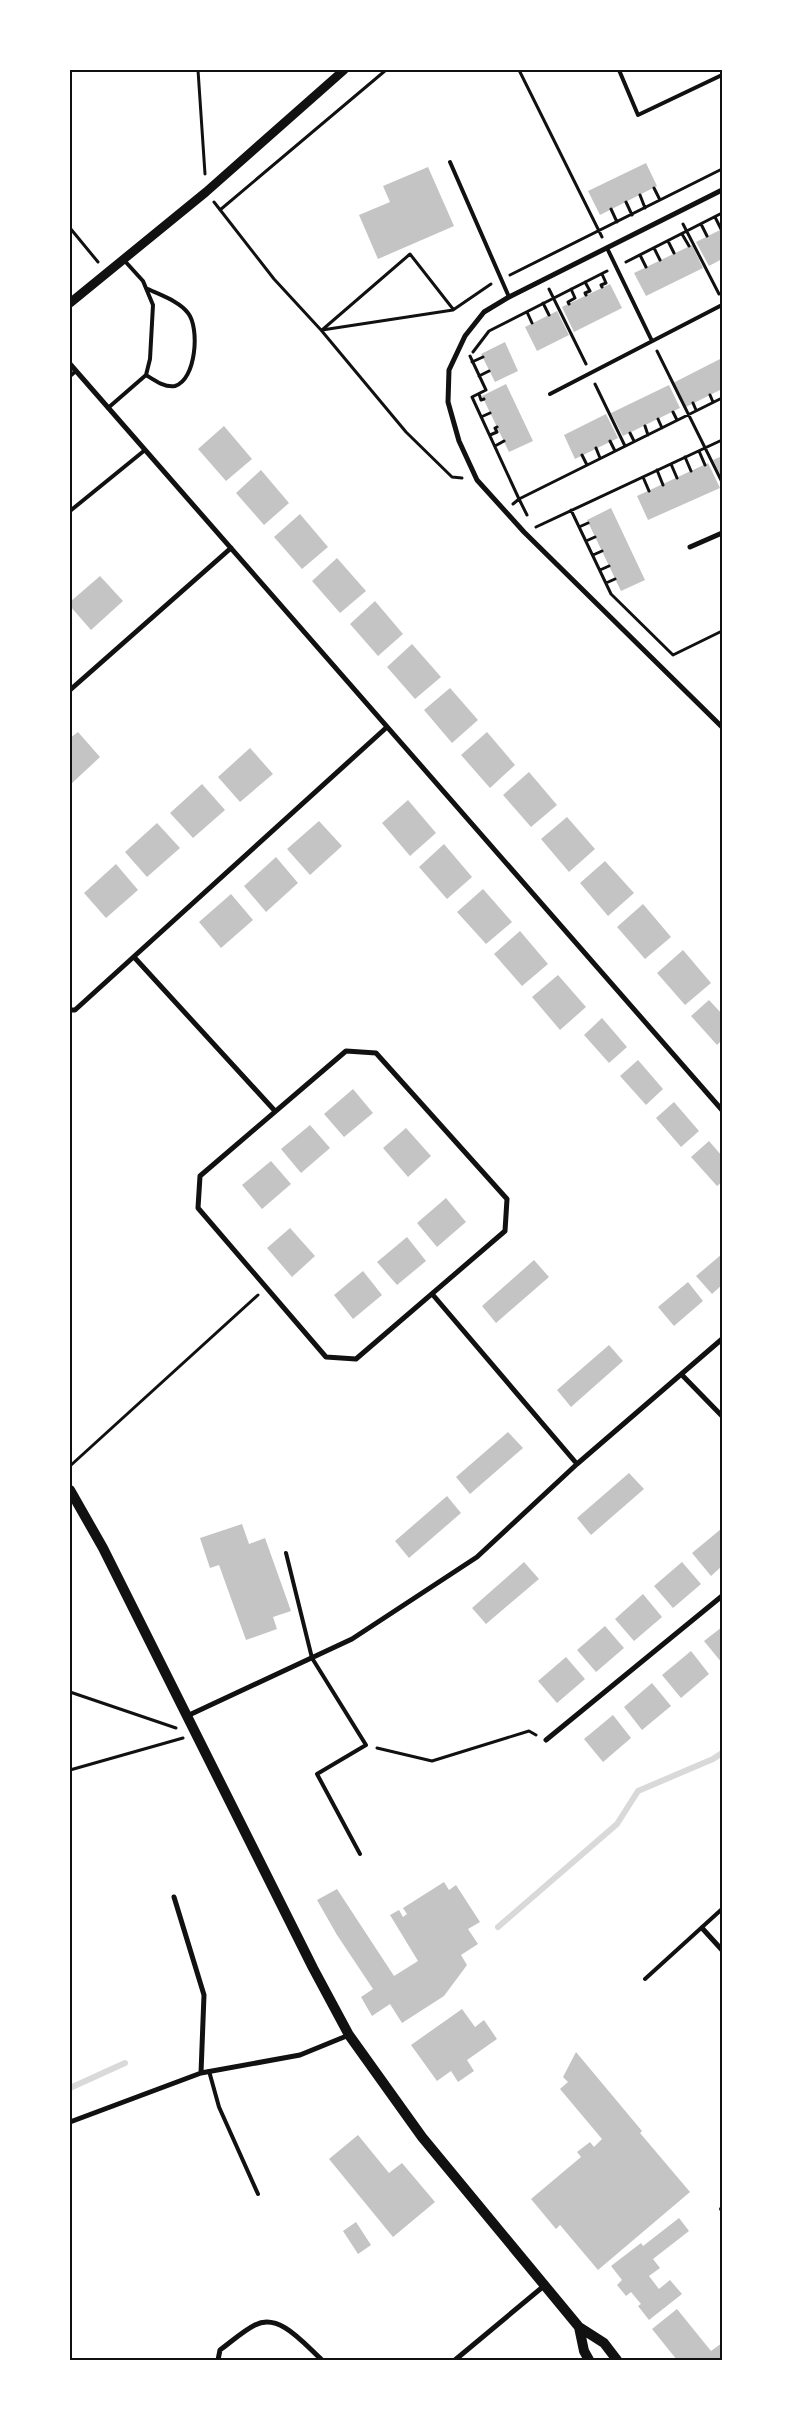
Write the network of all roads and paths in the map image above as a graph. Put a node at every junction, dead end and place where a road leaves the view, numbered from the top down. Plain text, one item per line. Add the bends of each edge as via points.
1 (198, 70) edge
2 (344, 70) edge
3 (386, 70) edge
4 (519, 70) edge
5 (619, 70) edge
6 (722, 74) edge
7 (450, 162) dead end
8 (722, 169) edge
9 (654, 188) dead end
10 (722, 190) edge
11 (206, 192) junction
12 (640, 195) dead end
13 (660, 200) junction
14 (626, 202) dead end
15 (645, 208) junction
16 (611, 209) dead end
17 (220, 210) junction
18 (678, 213) junction
19 (722, 214) edge
20 (632, 215) junction
21 (715, 217) junction
22 (617, 222) junction
23 (701, 224) junction
24 (70, 228) edge
25 (721, 229) dead end
26 (600, 231) junction
27 (688, 231) junction
28 (682, 234) junction
29 (707, 236) dead end
30 (668, 241) junction
31 (688, 246) dead end
32 (607, 248) junction
33 (654, 248) junction
34 (674, 253) dead end
35 (640, 255) junction
36 (123, 259) junction
37 (660, 260) dead end
38 (616, 266) junction
39 (646, 267) dead end
40 (107, 273) junction
41 (602, 274) junction
42 (501, 279) junction
43 (585, 282) junction
44 (602, 288) dead end
45 (148, 289) junction
46 (571, 289) junction
47 (586, 295) dead end
48 (509, 297) junction
49 (722, 299) edge
50 (70, 303) edge
51 (543, 303) junction
52 (569, 304) dead end
53 (722, 305) edge
54 (453, 310) junction
55 (527, 312) junction
56 (549, 315) dead end
57 (532, 323) dead end
58 (321, 330) junction
59 (652, 341) junction
60 (458, 351) junction
61 (470, 356) junction
62 (483, 357) dead end
63 (472, 362) junction
64 (70, 364) edge
65 (467, 365) dead end
66 (76, 371) junction
67 (489, 371) dead end
68 (146, 375) junction
69 (70, 376) edge
70 (479, 376) junction
71 (479, 394) junction
72 (550, 394) dead end
73 (710, 395) dead end
74 (722, 398) edge
75 (484, 399) dead end
76 (713, 402) junction
77 (693, 403) dead end
78 (108, 408) junction
79 (696, 410) junction
80 (673, 412) dead end
81 (490, 413) dead end
82 (687, 415) junction
83 (481, 417) junction
84 (658, 419) dead end
85 (677, 420) junction
86 (645, 426) dead end
87 (497, 427) dead end
88 (662, 428) junction
89 (630, 433) dead end
90 (648, 434) junction
91 (490, 435) junction
92 (721, 440) edge
93 (504, 441) dead end
94 (610, 441) dead end
95 (634, 442) junction
96 (722, 445) edge
97 (494, 446) junction
98 (596, 448) dead end
99 (705, 448) junction
100 (145, 450) junction
101 (615, 451) junction
102 (699, 451) junction
103 (582, 455) dead end
104 (685, 457) junction
105 (600, 458) junction
106 (671, 464) junction
107 (587, 465) junction
108 (705, 465) dead end
109 (657, 470) junction
110 (691, 471) dead end
111 (642, 477) junction
112 (677, 478) dead end
113 (477, 480) junction
114 (722, 482) edge
115 (663, 485) dead end
116 (649, 491) dead end
117 (507, 498) dead end
118 (519, 499) junction
119 (571, 510) junction
120 (70, 511) edge
121 (588, 523) dead end
122 (579, 527) junction
123 (534, 528) junction
124 (524, 532) junction
125 (722, 533) edge
126 (595, 537) dead end
127 (586, 541) junction
128 (690, 547) dead end
129 (230, 548) junction
130 (602, 551) dead end
131 (593, 555) junction
132 (609, 566) dead end
133 (600, 570) junction
134 (615, 579) dead end
135 (606, 583) junction
136 (722, 631) edge
137 (70, 690) edge
138 (387, 727) junction
139 (722, 727) edge
140 (134, 957) junction
141 (70, 1010) edge
142 (722, 1110) edge
143 (275, 1111) junction
144 (265, 1288) junction
145 (433, 1295) junction
146 (722, 1339) edge
147 (682, 1375) junction
148 (722, 1416) edge
149 (577, 1464) junction
150 (70, 1466) edge
151 (70, 1490) edge
152 (286, 1553) dead end
153 (722, 1596) edge
154 (312, 1658) junction
155 (70, 1692) edge
156 (187, 1716) junction
157 (196, 1734) junction
158 (546, 1740) joint
159 (366, 1746) junction
160 (70, 1770) edge
161 (360, 1854) dead end
162 (174, 1897) dead end
163 (722, 1909) edge
164 (702, 1928) junction
165 (722, 1950) edge
166 (645, 1979) dead end
167 (349, 2035) junction
168 (209, 2071) junction
169 (201, 2073) junction
170 (70, 2122) edge
171 (258, 2194) dead end
172 (545, 2285) junction
173 (579, 2327) junction
174 (218, 2360) edge
175 (322, 2360) edge
176 (455, 2360) edge
177 (588, 2360) edge
178 (617, 2360) edge

1 - 11 path
2 - 11 street
3 - 17 path
4 - 26 path
5 - 6 lane via 638,115
7 - 42 lane
8 - 13 path
9 - 13 path
10 - 18 street
11 - 17 path
11 - 36 street
12 - 15 path
13 - 15 path
14 - 20 path
15 - 20 path
16 - 22 path
17 - 58 path via 274,279
18 - 27 path
18 - 32 street
19 - 21 path
20 - 22 path
21 - 23 path
21 - 25 path
22 - 26 path
23 - 27 path
23 - 29 path
24 - 40 path
26 - 32 path
26 - 42 path
27 - 28 path
27 - 49 path
28 - 30 path
28 - 31 path
30 - 33 path
30 - 34 path
32 - 38 lane
32 - 48 street
33 - 35 path
33 - 37 path
35 - 38 path
35 - 39 path
36 - 40 street
36 - 45 lane
38 - 41 path
38 - 59 lane
40 - 50 street
41 - 43 path
41 - 44 path via 606,283 601,285
42 - 48 lane
42 - 54 path
43 - 46 path
43 - 47 path via 590,291
45 - 68 lane via 153,305 153,330
45 - 68 lane via 183,308 194,325 194,341 187,378 175,386 166,386
46 - 51 path
46 - 52 path via 575,298
48 - 60 street via 484,312
51 - 55 path
51 - 56 path
53 - 59 lane
54 - 58 path
54 - 58 path via 410,254
55 - 57 path
55 - 61 path via 489,331
58 - 113 path via 406,432 452,477
59 - 72 lane
59 - 82 path
60 - 61 path
60 - 113 street via 449,370 448,402 459,441
61 - 63 path
61 - 65 path
62 - 63 path
63 - 70 path
64 - 66 street
66 - 69 lane
66 - 78 street
67 - 70 path
68 - 78 lane
70 - 71 path via 486,390
71 - 75 path
71 - 83 path via 472,397
73 - 76 path
74 - 76 path
76 - 79 path
77 - 79 path
78 - 100 street
79 - 82 path
80 - 85 path
81 - 83 path
82 - 85 path
82 - 99 path
83 - 91 path
84 - 88 path
85 - 88 path
86 - 90 path
87 - 91 path via 497,432
88 - 90 path
89 - 95 path
90 - 95 path
91 - 97 path
92 - 96 path
92 - 99 path
93 - 97 path
94 - 101 path
95 - 101 path
97 - 118 path
98 - 105 path
99 - 102 path
99 - 114 path
100 - 120 lane
100 - 129 street
101 - 105 path
102 - 104 path
102 - 108 path
103 - 107 path
104 - 106 path
104 - 110 path
105 - 107 path
106 - 109 path
106 - 112 path
107 - 118 path
109 - 111 path
109 - 115 path
111 - 116 path
111 - 119 path
113 - 124 street
117 - 118 path via 512,504
118 - 123 path
119 - 122 path
119 - 123 path
121 - 122 path
122 - 127 path
123 - 124 path
124 - 139 street
125 - 128 street
126 - 127 path
127 - 131 path
129 - 137 street
129 - 138 street
130 - 131 path
131 - 133 path
132 - 133 path
133 - 135 path
134 - 135 path
135 - 136 path via 611,594 673,655
138 - 140 street
138 - 142 street
140 - 141 street via 75,1010
140 - 143 street
143 - 144 street via 200,1176 198,1208
143 - 145 street via 346,1051 376,1053 507,1199 505,1231
144 - 145 street via 326,1357 356,1359
144 - 150 path
145 - 149 street
146 - 147 street
147 - 148 street
147 - 149 street
149 - 154 street via 477,1557 352,1639
151 - 156 main road via 103,1548
152 - 154 lane
153 - 158 street
154 - 156 street
154 - 159 lane
155 - 157 path
156 - 157 main road
157 - 160 path
157 - 167 main road
158 - 159 path via 529,1731 432,1761
159 - 161 lane via 318,1774
162 - 169 street via 204,1995
163 - 164 lane
164 - 165 street
164 - 166 lane
167 - 168 street via 300,2055
167 - 172 main road via 422,2137
168 - 169 street
168 - 171 lane via 220,2107
169 - 170 street
172 - 173 main road
172 - 176 street
173 - 177 main road
173 - 178 main road via 604,2342
174 - 175 street via 220,2350 255,2324 268,2321 283,2326

